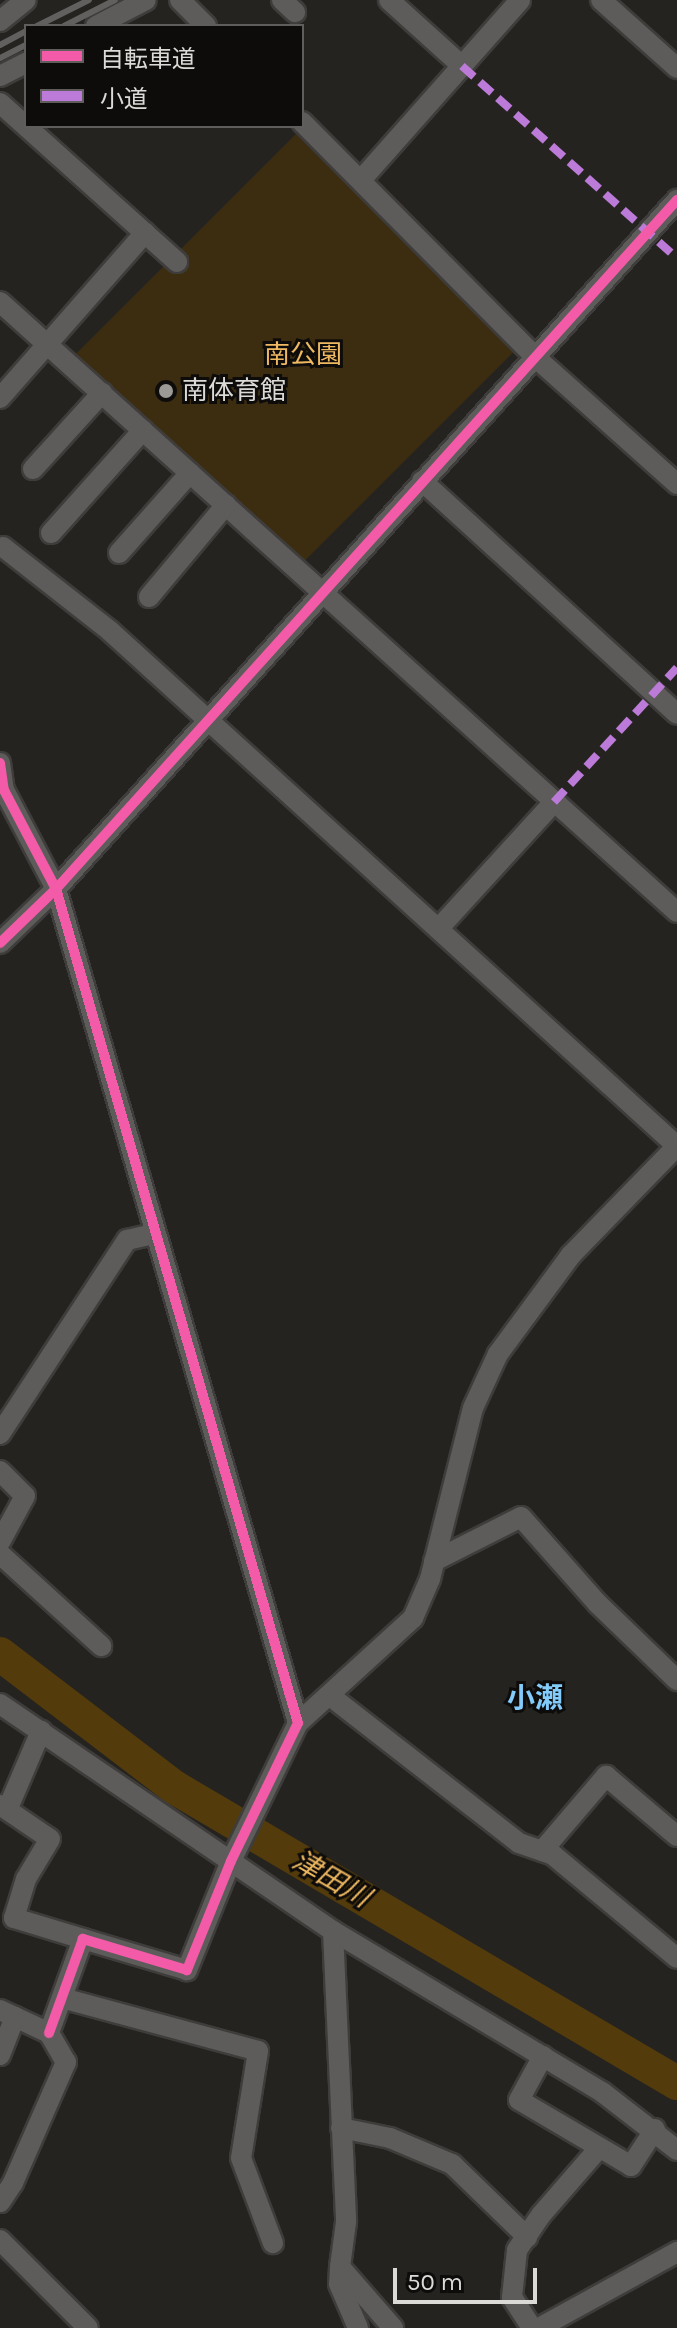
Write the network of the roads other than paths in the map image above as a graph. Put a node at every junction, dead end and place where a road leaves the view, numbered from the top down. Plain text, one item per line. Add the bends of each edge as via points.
1 (26, 0) edge
2 (146, 0) edge
3 (180, 0) edge
4 (389, 0) edge
5 (520, 0) edge
6 (601, 0) edge
7 (0, 21) edge
8 (100, 24) edge
9 (204, 24) edge
10 (24, 64) edge
11 (462, 66) junction
12 (677, 68) edge
13 (0, 76) edge
14 (0, 103) edge
15 (304, 124) edge
16 (24, 125) edge
17 (28, 128) edge
18 (361, 180) junction
19 (677, 200) edge
20 (145, 233) junction
21 (177, 262) dead end
22 (0, 302) edge
23 (48, 346) junction
24 (534, 356) junction
25 (102, 393) junction
26 (0, 398) edge
27 (143, 430) junction
28 (33, 469) dead end
29 (190, 473) junction
30 (422, 481) junction
31 (677, 484) edge
32 (226, 505) junction
33 (51, 533) dead end
34 (3, 547) dead end
35 (119, 553) dead end
36 (323, 591) junction
37 (149, 597) dead end
38 (677, 714) edge
39 (208, 721) junction
40 (0, 763) edge
41 (554, 802) junction
42 (56, 889) junction
43 (677, 912) edge
44 (439, 928) junction
45 (0, 943) edge
46 (677, 1146) edge
47 (154, 1234) junction
48 (0, 1434) edge
49 (0, 1471) edge
50 (0, 1542) edge
51 (0, 1554) edge
52 (434, 1561) junction
53 (101, 1646) dead end
54 (677, 1680) edge
55 (329, 1695) junction
56 (0, 1704) edge
57 (298, 1723) junction
58 (41, 1731) junction
59 (4, 1807) edge
60 (677, 1836) edge
61 (542, 1851) junction
62 (231, 1861) junction
63 (333, 1931) junction
64 (83, 1939) junction
65 (677, 1958) edge
66 (62, 1998) junction
67 (8, 2013) edge
68 (49, 2033) junction
69 (0, 2055) edge
70 (543, 2056) junction
71 (341, 2128) junction
72 (655, 2129) junction
73 (599, 2148) junction
74 (677, 2150) edge
75 (0, 2202) edge
76 (527, 2237) junction
77 (0, 2240) edge
78 (273, 2243) dead end
79 (677, 2252) edge
80 (340, 2267) junction
81 (543, 2327) edge
82 (88, 2328) edge
83 (358, 2328) edge
84 (393, 2328) edge

1 - 7 street
2 - 8 street
3 - 9 street
4 - 11 street
5 - 11 street
6 - 12 street
10 - 13 street
11 - 18 street
14 - 16 street
15 - 18 street
17 - 20 street
18 - 24 street
19 - 24 street
20 - 21 street
20 - 23 street
22 - 23 street
23 - 25 street
23 - 26 street
24 - 30 street
24 - 31 street
25 - 27 street
25 - 28 street
27 - 29 street
27 - 33 street
29 - 32 street
29 - 35 street
30 - 36 street
30 - 38 street
32 - 36 street
32 - 37 street
34 - 39 street via 110,631
36 - 39 street
36 - 41 street
39 - 42 street
39 - 44 street
40 - 42 street via 4,790
41 - 43 street
41 - 44 street
42 - 45 street
42 - 47 street
44 - 46 street
46 - 52 street via 571,1255 498,1354 455,1465
47 - 48 street via 127,1240
47 - 57 street
49 - 50 street via 25,1496
51 - 53 street
52 - 54 street via 521,1517 598,1604
52 - 55 street via 413,1618
55 - 57 street
55 - 61 street via 519,1843
56 - 58 street
57 - 62 street
58 - 59 street
58 - 62 street
59 - 64 street via 50,1839 26,1879 14,1918
60 - 61 street via 606,1776
61 - 65 street
62 - 63 street
62 - 64 street via 187,1970
63 - 70 street
63 - 71 street
64 - 66 street
66 - 68 street
66 - 78 street via 258,2051 241,2158
67 - 68 street
67 - 69 street
68 - 75 street via 66,2062
70 - 72 street
70 - 73 street via 519,2100
71 - 76 street via 390,2138 452,2164
71 - 80 street via 346,2222
72 - 73 street via 631,2166
72 - 74 street
73 - 76 street
76 - 81 street via 517,2250 512,2297
77 - 82 street
79 - 81 street
80 - 83 street via 339,2284
80 - 84 street

